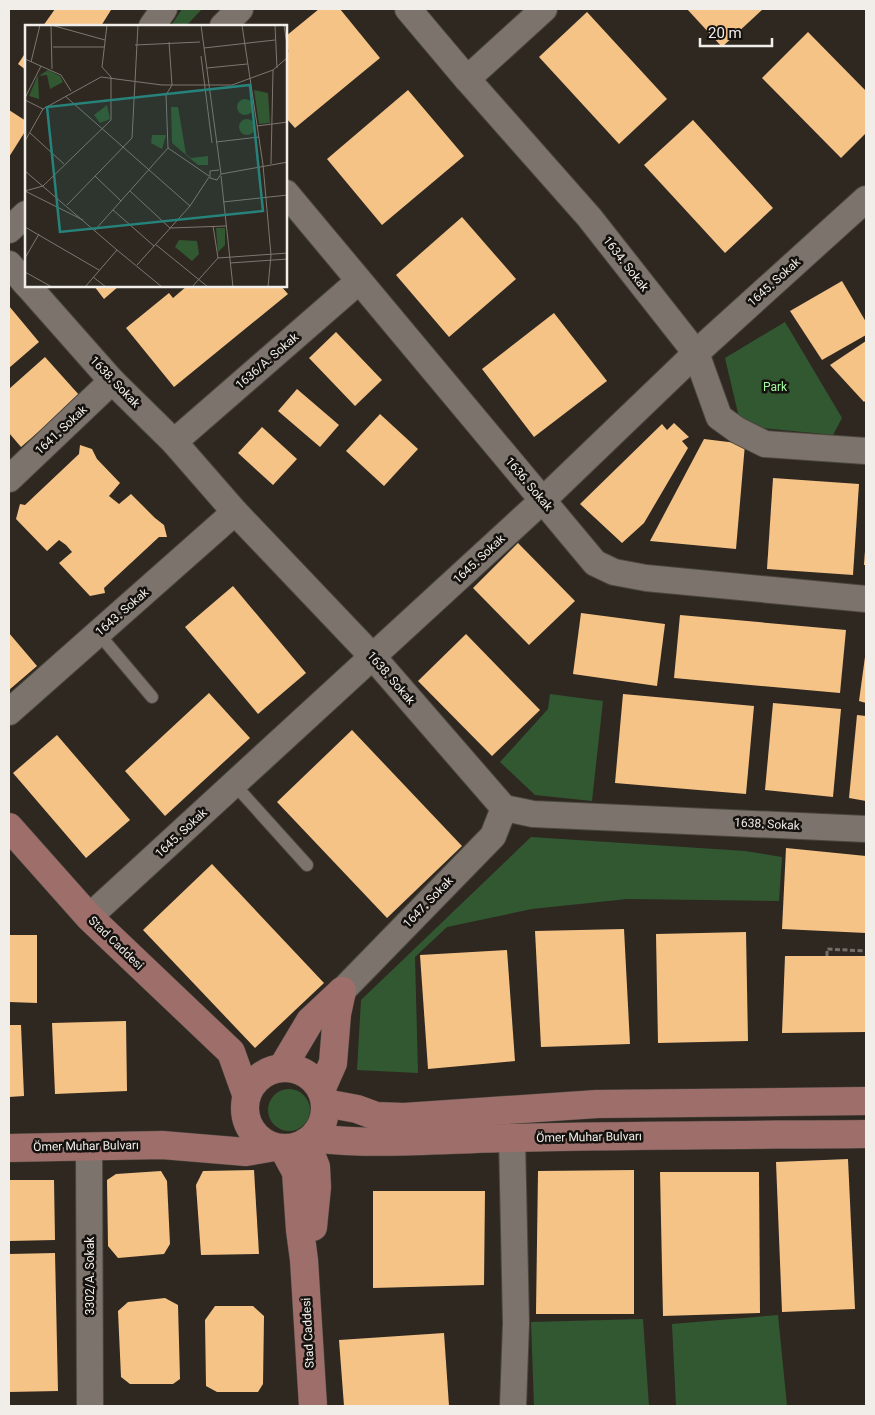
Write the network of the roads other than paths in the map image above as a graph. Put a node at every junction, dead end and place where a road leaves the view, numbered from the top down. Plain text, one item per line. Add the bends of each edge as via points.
1 (164, 9) edge
2 (240, 9) edge
3 (408, 9) edge
4 (544, 9) edge
5 (153, 25) edge
6 (224, 25) edge
7 (467, 78) junction
8 (288, 195) edge
9 (866, 199) edge
10 (25, 215) edge
11 (9, 230) edge
12 (9, 264) edge
13 (360, 281) junction
14 (25, 283) edge
15 (30, 288) edge
16 (696, 353) junction
17 (112, 381) junction
18 (174, 442) junction
19 (866, 451) edge
20 (9, 479) edge
21 (542, 500) junction
22 (235, 512) junction
23 (866, 599) edge
24 (98, 633) junction
25 (373, 657) junction
26 (152, 697) dead end
27 (9, 712) edge
28 (234, 784) junction
29 (504, 808) junction
30 (9, 827) edge
31 (866, 829) edge
32 (307, 865) dead end
33 (89, 917) junction
34 (342, 991) junction
35 (231, 1052) junction
36 (279, 1068) junction
37 (323, 1096) junction
38 (245, 1101) junction
39 (866, 1101) edge
40 (866, 1134) edge
41 (512, 1138) junction
42 (294, 1144) junction
43 (162, 1145) junction
44 (89, 1146) junction
45 (9, 1148) edge
46 (90, 1406) edge
47 (313, 1406) edge
48 (513, 1406) edge

1 - 5 street
2 - 6 street
3 - 7 street, 1634. Sokak
4 - 7 street
7 - 16 street, 1634. Sokak via 588,217
8 - 13 street, 1636. Sokak
9 - 16 street, 1645. Sokak
10 - 11 street
12 - 14 street, 1638. Sokak
13 - 18 street, 1636/A. Sokak
13 - 21 street, 1636. Sokak
15 - 17 street, 1638. Sokak
16 - 19 street, 1634. Sokak via 719,417 737,430 766,444
16 - 21 street, 1645. Sokak
17 - 18 street, 1638. Sokak
17 - 20 street, 1641. Sokak
18 - 22 street, 1638. Sokak
21 - 23 street, 1636. Sokak via 595,563 614,572 646,578
21 - 25 street, 1645. Sokak
22 - 24 street, 1643. Sokak
22 - 25 street, 1638. Sokak
24 - 26 lane
24 - 27 street, 1643. Sokak
25 - 28 street, 1645. Sokak
25 - 29 street, 1638. Sokak
28 - 32 lane
28 - 33 street, 1645. Sokak
29 - 31 street, 1638. Sokak via 533,814
29 - 34 street, 1647. Sokak via 494,836
30 - 33 main road, Stad Caddesi
33 - 35 main road, Stad Caddesi
34 - 36 main road via 310,1021
34 - 37 main road via 333,1063
35 - 36 main road
35 - 38 main road
36 - 37 main road via 302,1071 313,1079
36 - 38 main road via 263,1073 253,1082
37 - 39 main road via 376,1116 404,1117 597,1104
37 - 42 main road via 324,1116 320,1128
38 - 42 main road via 246,1121 262,1142
38 - 43 main road via 231,1132 221,1137
40 - 41 main road, Ömer Muhar Bulvarı
41 - 42 main road, Ömer Muhar Bulvarı
41 - 48 street via 516,1323
42 - 43 main road via 246,1152
42 - 47 main road, Stad Caddesi via 316,1166 316,1209 304,1260
43 - 44 main road, Ömer Muhar Bulvarı
44 - 45 main road, Ömer Muhar Bulvarı
44 - 46 street, 3302/A. Sokak

